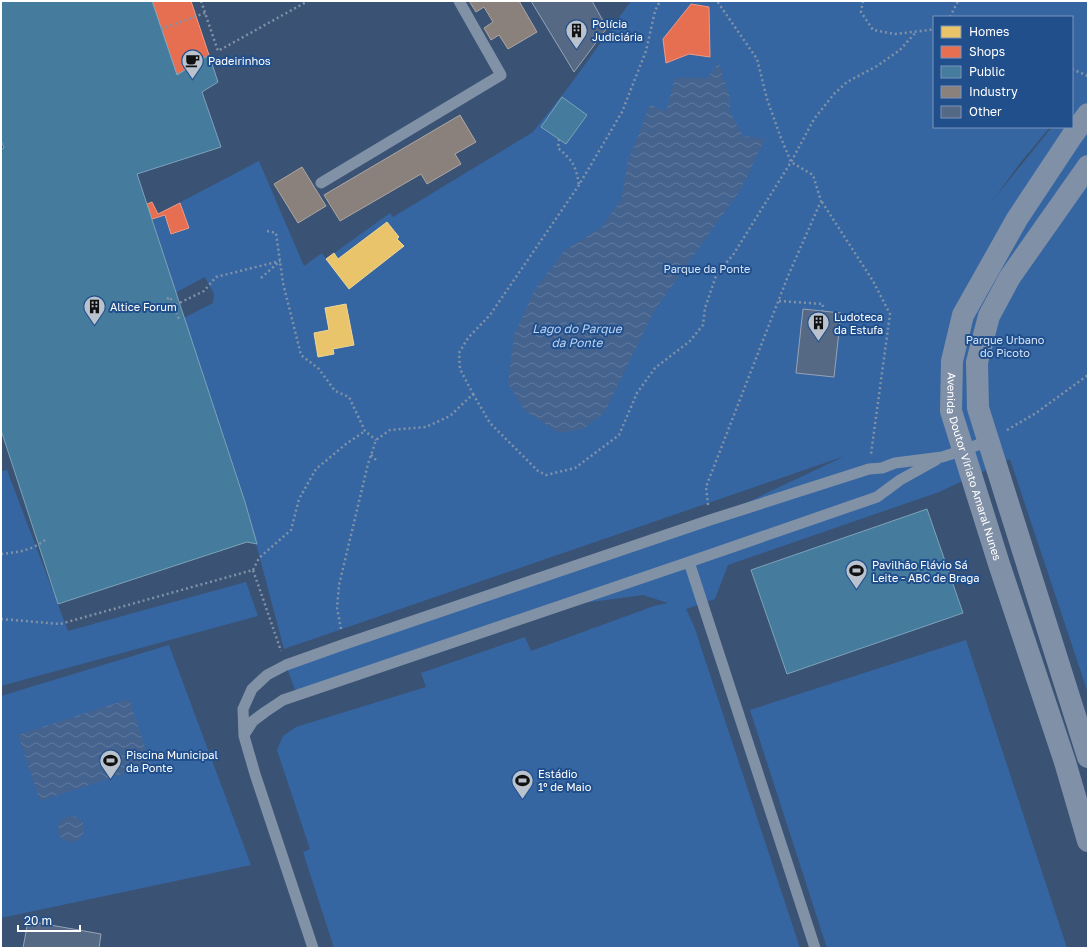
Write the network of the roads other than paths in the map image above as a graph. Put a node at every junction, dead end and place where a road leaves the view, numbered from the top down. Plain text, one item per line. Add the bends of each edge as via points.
1 (459, 1) edge
2 (1088, 114) edge
3 (1088, 166) edge
4 (321, 183) dead end
5 (997, 436) junction
6 (964, 450) junction
7 (942, 457) junction
8 (689, 562) junction
9 (244, 736) junction
10 (1088, 757) edge
11 (1088, 841) edge
12 (313, 948) edge
13 (815, 948) edge

1 - 4 lane via 501,75
2 - 6 main road, Avenida Doutor Viriato Amaral Nunes via 1017,219 963,315 952,361 951,411
3 - 5 main road, Avenida Doutor Viriato Amaral Nunes via 1010,277 989,316 977,362 978,408
5 - 6 lane
5 - 10 main road, Avenida Doutor Viriato Amaral Nunes
6 - 7 lane
6 - 11 main road, Avenida Doutor Viriato Amaral Nunes
7 - 8 lane via 900,480 877,497
7 - 9 lane via 869,469 710,520 286,665 267,675 252,688 243,709
8 - 9 lane via 283,700 253,721
8 - 13 lane
9 - 12 lane

